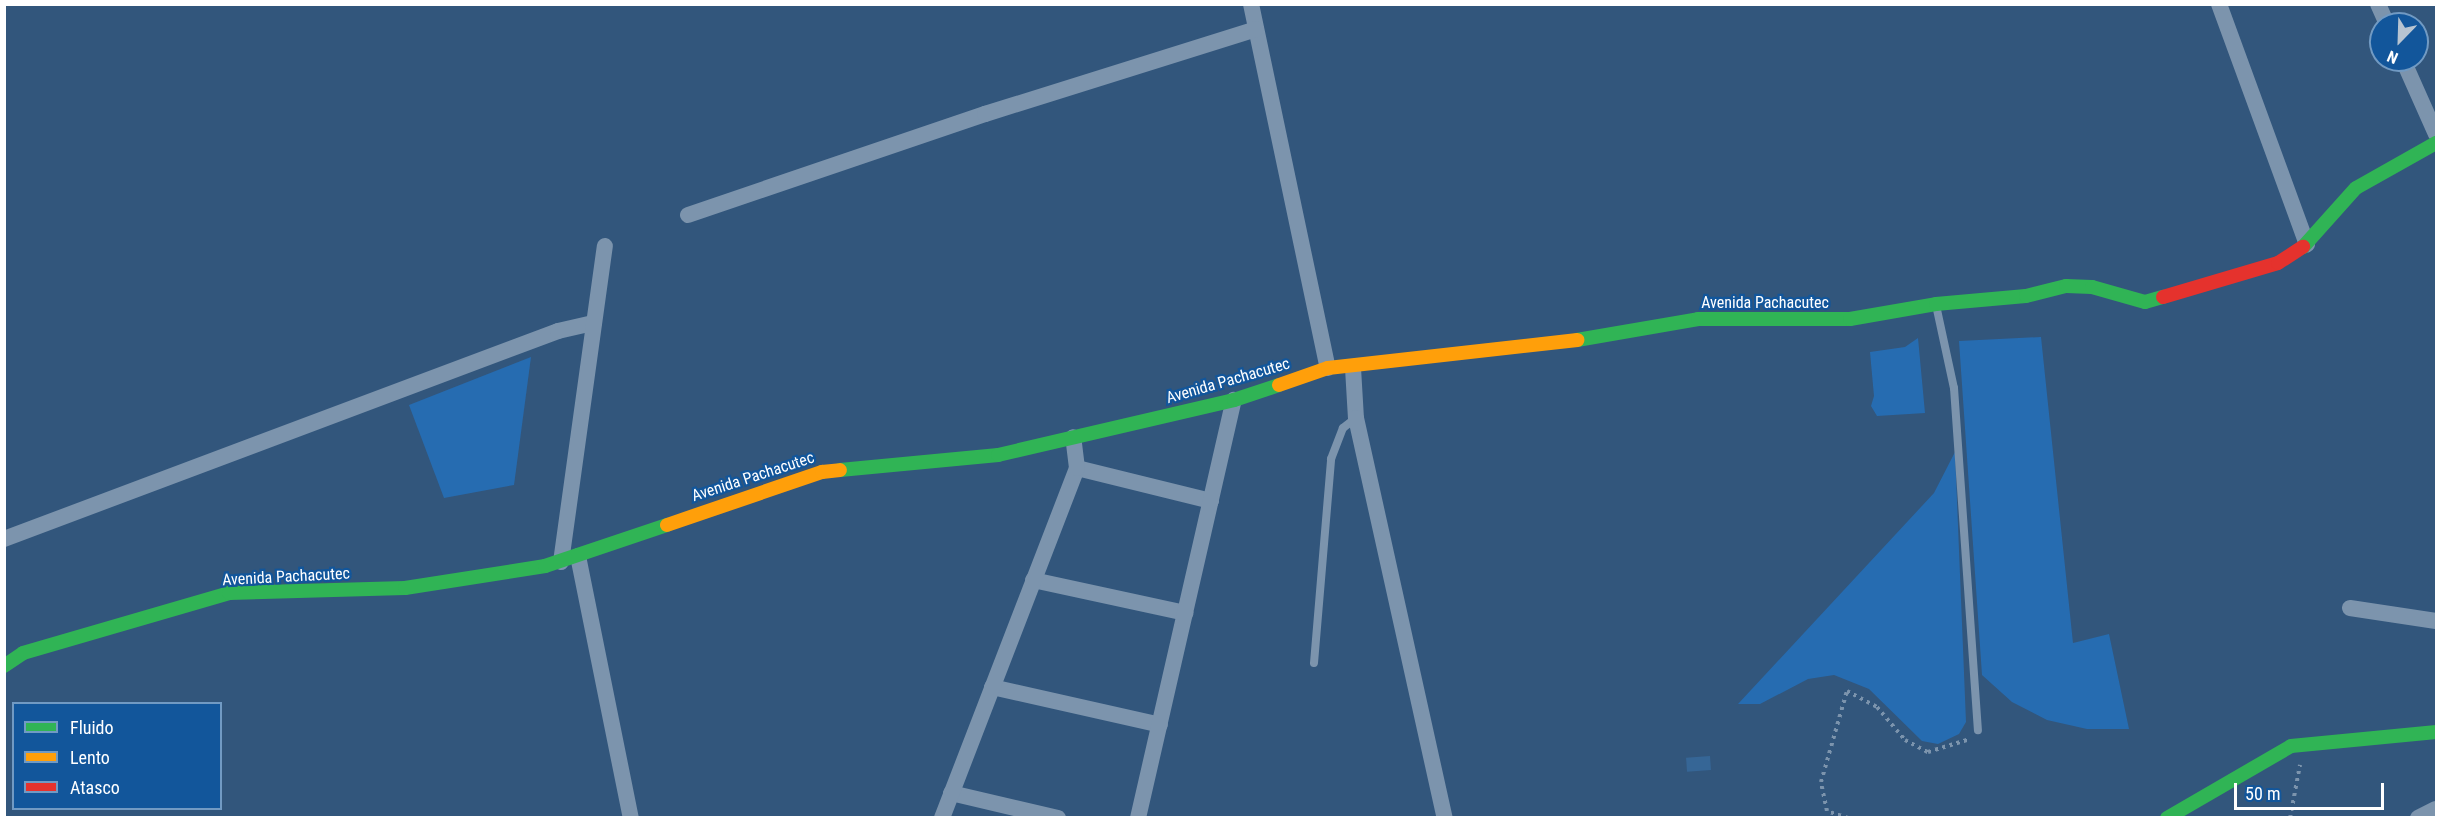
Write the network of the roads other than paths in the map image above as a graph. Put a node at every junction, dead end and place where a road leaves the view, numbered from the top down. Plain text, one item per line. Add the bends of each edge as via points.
1 (1251, 4) edge
2 (2219, 4) edge
3 (1256, 29) junction
4 (2408, 72) edge
5 (2436, 134) edge
6 (2436, 143) edge
7 (688, 215) dead end
8 (2307, 244) junction
9 (605, 246) dead end
10 (1936, 304) junction
11 (594, 323) junction
12 (1328, 368) junction
13 (1353, 368) junction
14 (1234, 400) junction
15 (1356, 418) junction
16 (1073, 437) junction
17 (1077, 468) junction
18 (1211, 501) junction
19 (4, 539) edge
20 (578, 556) junction
21 (561, 562) junction
22 (1033, 580) junction
23 (2350, 608) dead end
24 (1185, 613) junction
25 (2436, 621) edge
26 (1314, 663) dead end
27 (4, 666) edge
28 (992, 687) junction
29 (1160, 725) junction
30 (1978, 730) road end
31 (2436, 732) edge
32 (951, 793) junction
33 (2436, 809) edge
34 (631, 818) edge
35 (942, 818) edge
36 (1058, 818) edge
37 (1138, 818) edge
38 (1445, 818) edge
39 (2167, 818) edge
40 (2418, 818) edge

1 - 3 street
2 - 8 street
3 - 7 street via 985,114
3 - 12 street
4 - 5 street
6 - 8 main road, Avenida Pachacutec via 2356,188
8 - 10 main road, Avenida Pachacutec via 2278,263 2145,302 2092,287 2066,286 2026,296
9 - 11 street
10 - 13 main road, Avenida Pachacutec via 1851,319 1698,319 1656,329
10 - 30 lane via 1954,388
11 - 19 street via 558,331
11 - 21 street
12 - 13 main road, Avenida Pachacutec
12 - 14 main road, Avenida Pachacutec
13 - 15 street
14 - 16 main road, Avenida Pachacutec
14 - 18 street
15 - 26 lane via 1343,428 1331,459
15 - 38 street
16 - 17 street
16 - 20 main road, Avenida Pachacutec via 998,455 822,472
17 - 18 street
17 - 22 street
18 - 24 street
20 - 21 main road, Avenida Pachacutec
20 - 34 street
21 - 27 main road, Avenida Pachacutec via 405,588 229,593 32,650
22 - 24 street
22 - 28 street
23 - 25 street
24 - 29 street
28 - 29 street
28 - 32 street
29 - 37 street
31 - 39 main road via 2291,746
32 - 35 street
32 - 36 street
33 - 40 street

